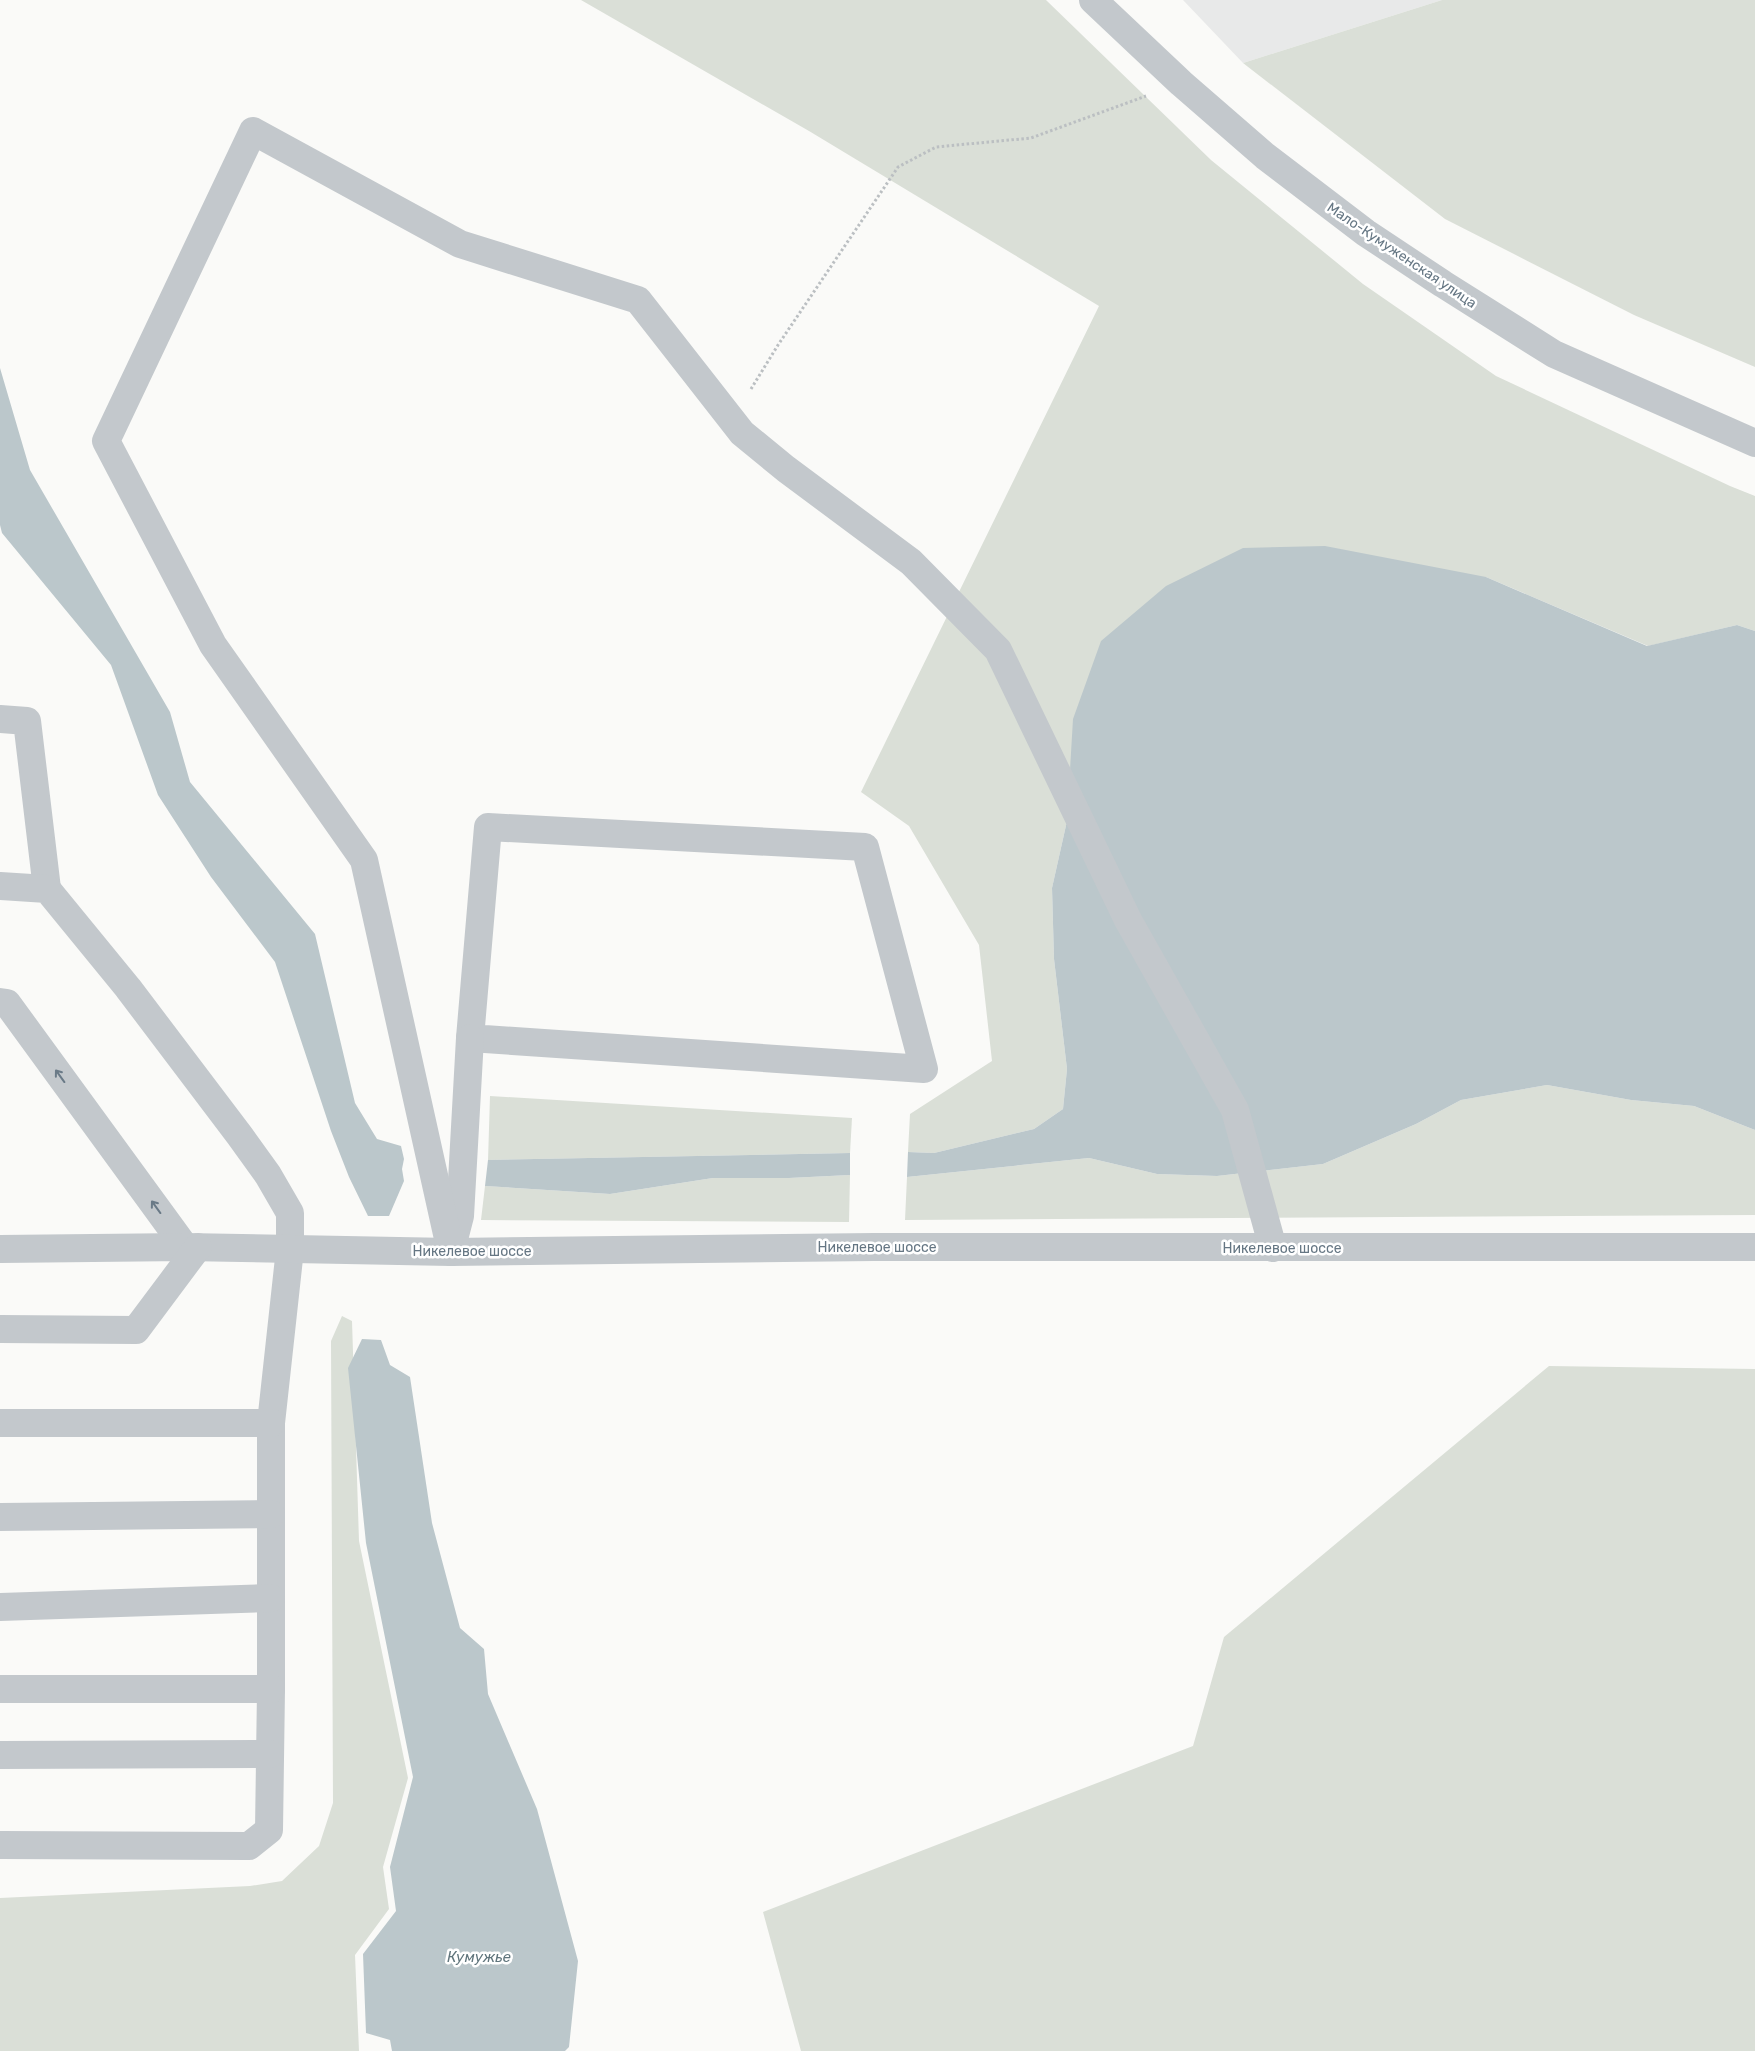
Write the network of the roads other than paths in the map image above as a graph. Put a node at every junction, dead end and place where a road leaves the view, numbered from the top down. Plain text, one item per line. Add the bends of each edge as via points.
1 (1093, 0) edge
2 (1755, 443) edge
3 (0, 719) edge
4 (0, 886) edge
5 (47, 889) junction
6 (0, 1002) edge
7 (470, 1038) junction
8 (191, 1247) junction
9 (1755, 1247) edge
10 (1273, 1248) junction
11 (0, 1249) edge
12 (290, 1249) junction
13 (451, 1252) junction
14 (0, 1329) edge
15 (0, 1423) edge
16 (271, 1423) junction
17 (271, 1514) junction
18 (0, 1517) edge
19 (271, 1598) junction
20 (0, 1607) edge
21 (0, 1689) edge
22 (271, 1689) junction
23 (270, 1754) junction
24 (0, 1755) edge
25 (0, 1845) edge

1 - 2 street, Мало-Кумуженская улица via 1265,156 1366,233 1554,354
3 - 5 street via 27,721
4 - 5 street
5 - 12 street via 128,988 268,1175 290,1213
8 -> 6 street via 7,1002
7 - 7 street via 488,827 865,847 924,1069
7 - 13 street via 460,1216
8 - 11 street, Никелевое шоссе
8 - 12 street, Никелевое шоссе
8 - 14 street via 136,1330
9 - 10 street, Никелевое шоссе
10 - 13 street, Никелевое шоссе via 874,1247
10 - 13 street via 1235,1110 1128,920 998,650 911,562 742,433 638,300 460,244 253,131 106,441 213,645 364,860
12 - 13 street, Никелевое шоссе
12 - 16 street
15 - 16 street
16 - 17 street
17 - 18 street
17 - 19 street
19 - 20 street
19 - 22 street
21 - 22 street
22 - 23 street
23 - 24 street
23 - 25 street via 269,1830 249,1846

